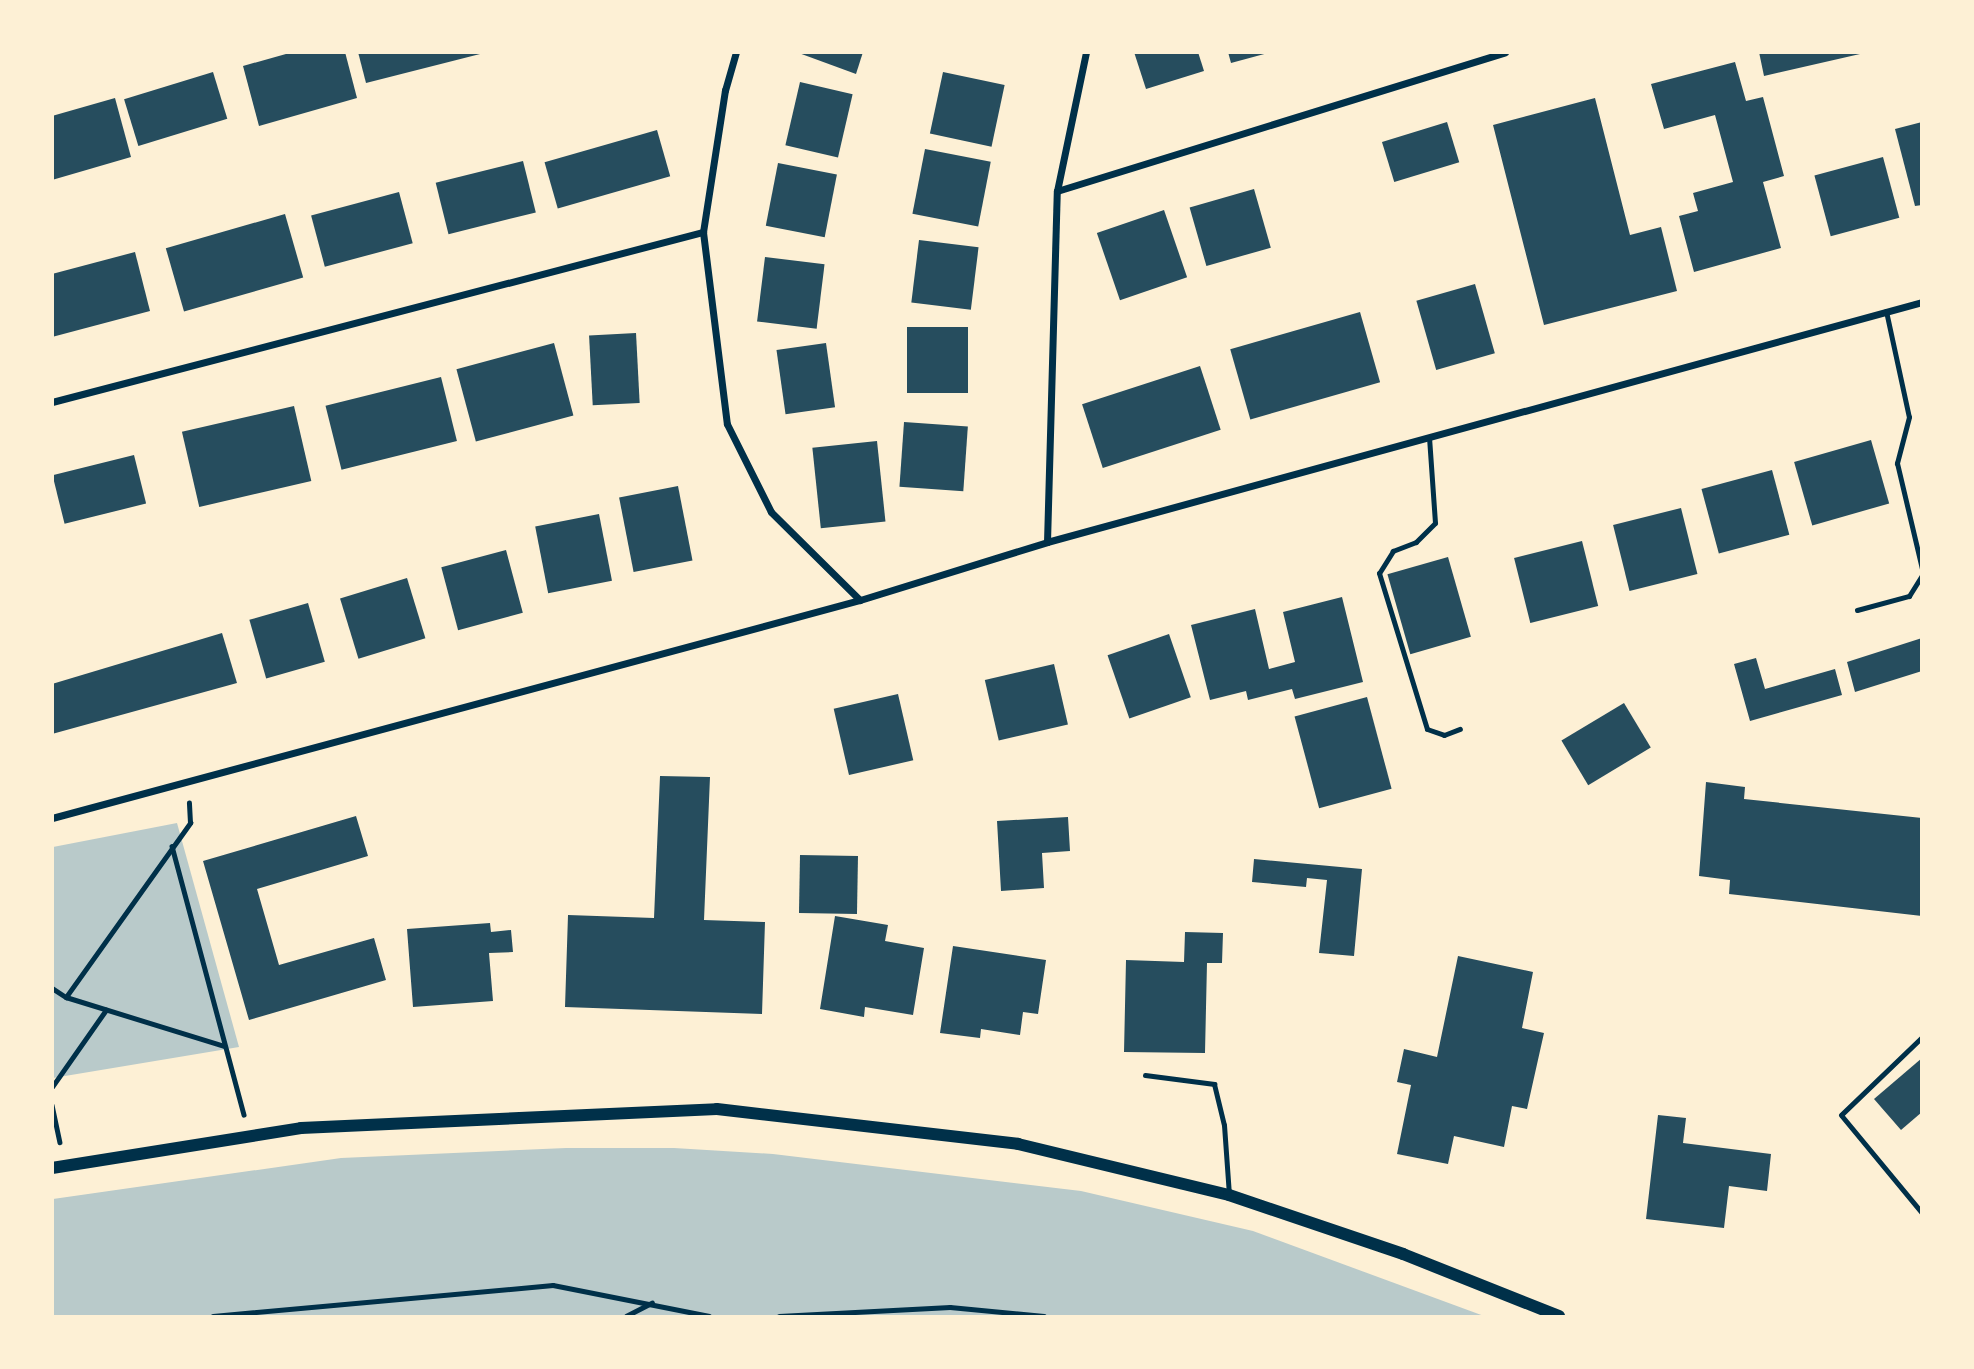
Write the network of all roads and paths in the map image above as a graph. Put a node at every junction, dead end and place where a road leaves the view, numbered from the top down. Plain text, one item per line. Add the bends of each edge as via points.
1 (736, 52) edge
2 (1086, 52) edge
3 (1505, 52) edge
4 (1057, 191) junction
5 (703, 232) junction
6 (1922, 302) edge
7 (1886, 311) junction
8 (52, 402) edge
9 (1429, 437) junction
10 (1047, 542) junction
11 (1922, 569) edge
12 (1922, 575) edge
13 (860, 600) junction
14 (1857, 610) dead end
15 (1460, 729) dead end
16 (187, 781) junction
17 (52, 818) edge
18 (172, 846) junction
19 (52, 988) edge
20 (66, 997) junction
21 (106, 1010) junction
22 (1922, 1037) edge
23 (225, 1046) junction
24 (1145, 1074) dead end
25 (52, 1087) edge
26 (52, 1105) edge
27 (250, 1135) junction
28 (58, 1166) edge
29 (1229, 1195) junction
30 (1922, 1213) edge
31 (653, 1303) junction
32 (214, 1317) edge
33 (626, 1317) edge
34 (709, 1317) edge
35 (779, 1317) edge
36 (1044, 1317) edge
37 (1559, 1317) edge

1 - 5 street via 725,90
2 - 4 street
3 - 4 street
4 - 10 street
5 - 8 street
5 - 13 street via 727,424 771,512
6 - 7 street
7 - 9 street
7 - 11 lane via 1909,417 1897,463
9 - 10 street
9 - 15 lane via 1435,523 1416,542 1393,551 1379,573 1427,729 1444,735
10 - 13 street
12 - 14 lane via 1909,596
13 - 16 street
16 - 17 street
16 - 18 path via 190,823
18 - 20 path
18 - 23 path
19 - 20 path
20 - 21 path
21 - 23 path
21 - 25 path
22 - 30 lane via 1841,1115
23 - 27 path
24 - 29 lane via 1214,1084 1224,1125
26 - 28 path
27 - 28 street
27 - 29 street via 301,1128 718,1109 1018,1143
29 - 37 street via 1403,1254
31 - 32 path via 553,1285
31 - 33 path
31 - 34 path
35 - 36 path via 950,1307

